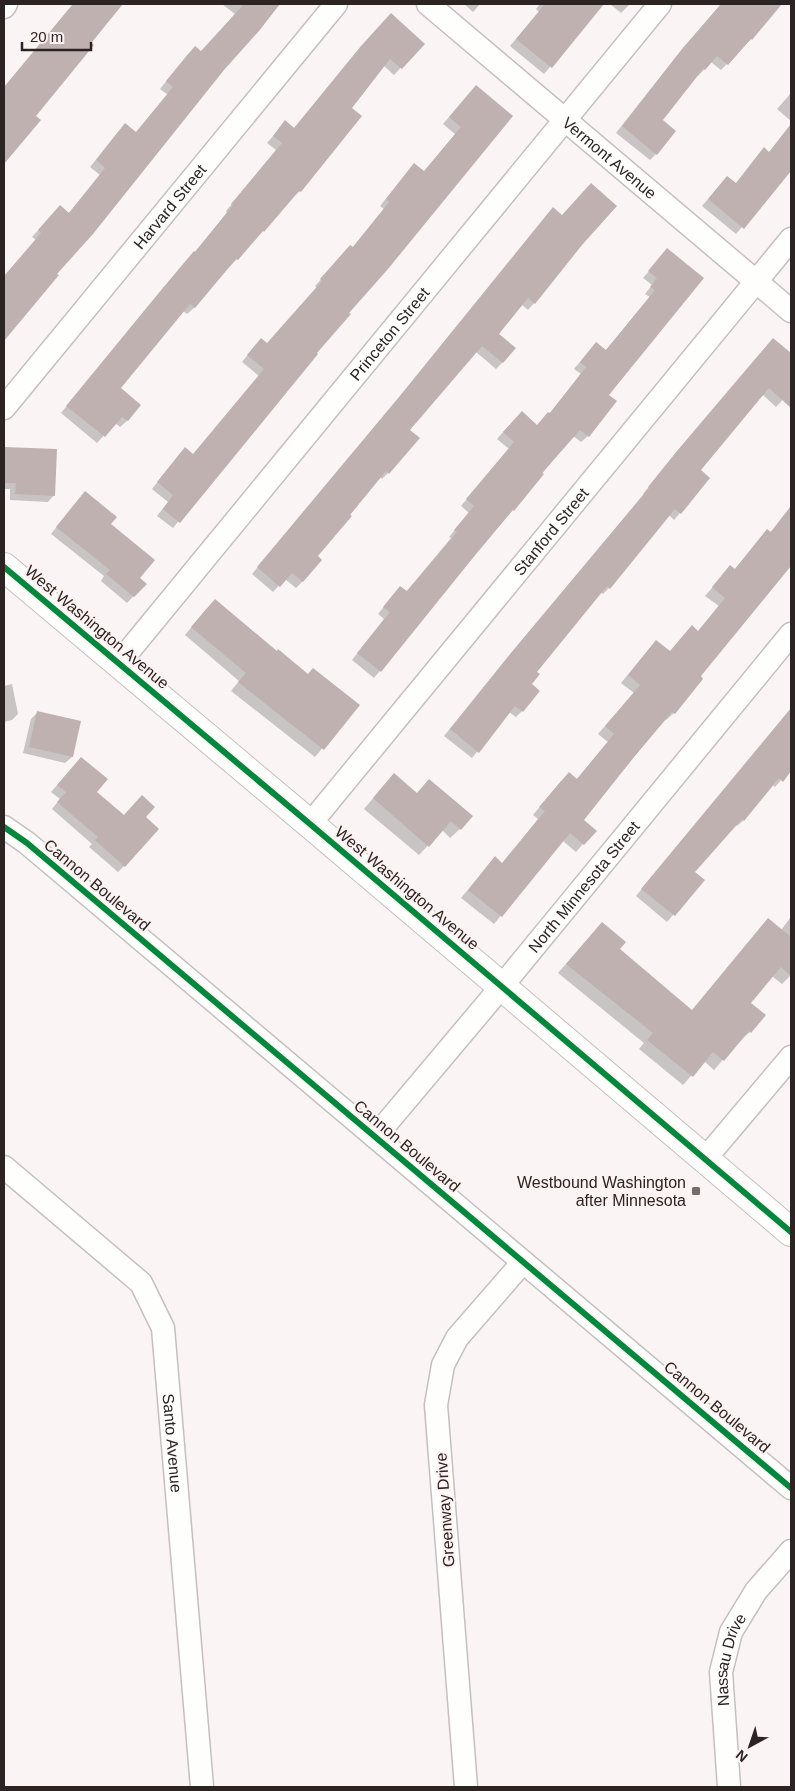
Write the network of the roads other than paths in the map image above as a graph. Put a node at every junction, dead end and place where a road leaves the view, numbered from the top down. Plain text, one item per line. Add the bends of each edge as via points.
1 (336, 4) edge
2 (428, 4) edge
3 (660, 4) edge
4 (565, 120) junction
5 (791, 239) edge
6 (756, 282) junction
7 (791, 311) edge
8 (4, 408) edge
9 (4, 567) edge
10 (791, 634) edge
11 (119, 663) junction
12 (310, 824) junction
13 (4, 827) edge
14 (502, 986) junction
15 (791, 1057) edge
16 (375, 1137) junction
17 (705, 1159) junction
18 (4, 1168) edge
19 (791, 1232) edge
20 (523, 1262) junction
21 (791, 1488) edge
22 (791, 1551) edge
23 (202, 1787) edge
24 (466, 1787) edge
25 (729, 1787) edge

1 - 8 street, Harvard Street
2 - 4 street, Vermont Avenue
3 - 4 street, Princeton Street
4 - 6 street, Vermont Avenue
4 - 11 street, Princeton Street
5 - 6 street, Stanford Street
6 - 7 street, Vermont Avenue
6 - 12 street, Stanford Street
9 - 11 main road, West Washington Avenue
10 - 14 street, North Minnesota Street
11 - 12 main road, West Washington Avenue
12 - 14 main road, West Washington Avenue
13 - 16 street, Cannon Boulevard
14 - 16 street, North Minnesota Street
14 - 17 main road, West Washington Avenue
15 - 17 street
16 - 20 street, Cannon Boulevard
17 - 19 main road, West Washington Avenue
18 - 23 street, Santo Avenue via 141,1283 163,1328
20 - 21 street, Cannon Boulevard
20 - 24 street, Greenway Drive via 457,1338 443,1365 436,1404
22 - 25 street, Nassau Drive via 756,1591 732,1632 721,1672

